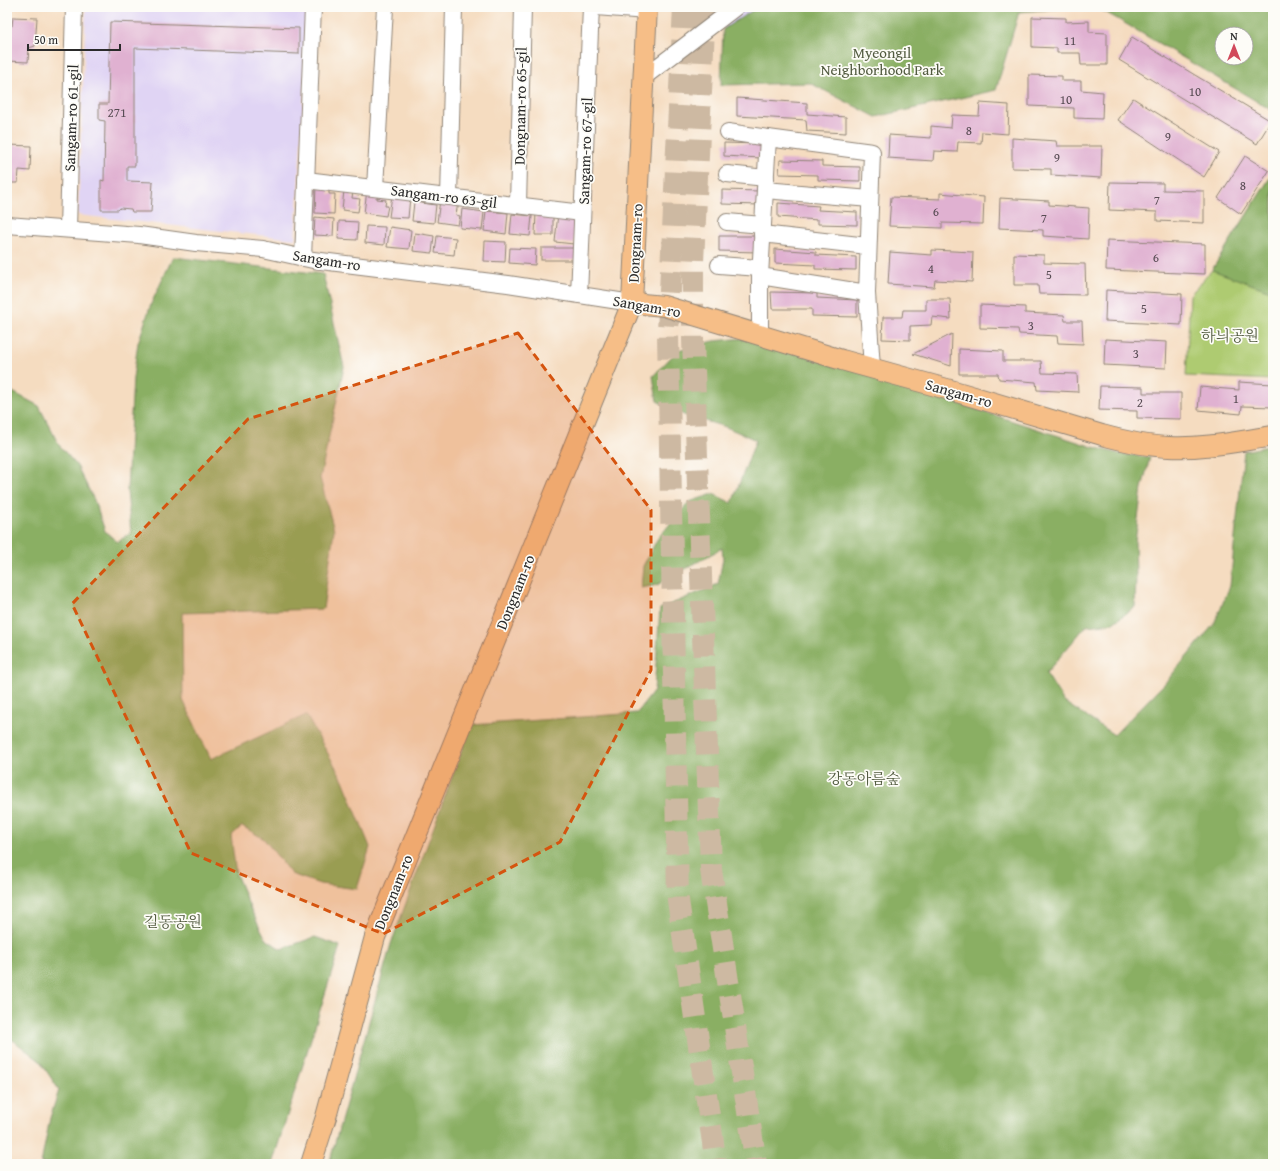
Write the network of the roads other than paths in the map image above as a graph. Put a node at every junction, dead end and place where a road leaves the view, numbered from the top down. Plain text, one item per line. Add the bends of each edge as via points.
1 (74, 7) edge
2 (313, 7) edge
3 (385, 7) edge
4 (454, 7) edge
5 (522, 7) edge
6 (591, 7) edge
7 (596, 7) edge
8 (736, 7) edge
9 (647, 9) edge
10 (644, 77) junction
11 (728, 132) dead end
12 (768, 138) junction
13 (727, 174) dead end
14 (306, 180) junction
15 (765, 184) junction
16 (375, 188) junction
17 (449, 197) junction
18 (870, 199) junction
19 (518, 205) junction
20 (582, 213) junction
21 (727, 222) dead end
22 (7, 225) edge
23 (68, 229) junction
24 (762, 230) junction
25 (868, 246) junction
26 (303, 258) junction
27 (719, 265) dead end
28 (760, 272) junction
29 (867, 293) junction
30 (579, 295) junction
31 (632, 303) junction
32 (760, 332) dead end
33 (872, 368) junction
34 (1273, 436) edge
35 (311, 1164) edge

1 - 23 street, Sangam-ro 61-gil
2 - 14 street
3 - 16 street
4 - 17 street
5 - 19 street, Dongnam-ro 65-gil
6 - 20 street, Sangam-ro 67-gil
7 - 9 street
8 - 10 street
9 - 10 main road, Dongnam-ro
10 - 31 main road, Dongnam-ro
11 - 12 street
12 - 15 street
12 - 18 street via 872,152
13 - 15 street
14 - 16 street, Sangam-ro 63-gil
14 - 26 street
15 - 18 street
15 - 24 street
16 - 17 street, Sangam-ro 63-gil
17 - 19 street, Sangam-ro 63-gil
18 - 25 street
19 - 20 street, Sangam-ro 63-gil
20 - 30 street, Sangam-ro 67-gil
21 - 24 street
22 - 23 street, Sangam-ro
23 - 26 street, Sangam-ro via 263,250
24 - 25 street
24 - 28 street
25 - 29 street
26 - 30 street, Sangam-ro
27 - 28 street
28 - 29 street
28 - 32 street
29 - 33 street
30 - 31 street, Sangam-ro
31 - 33 main road, Sangam-ro via 664,306
31 - 35 main road, Dongnam-ro via 375,936
33 - 34 main road, Sangam-ro via 1137,444 1170,447 1205,446

